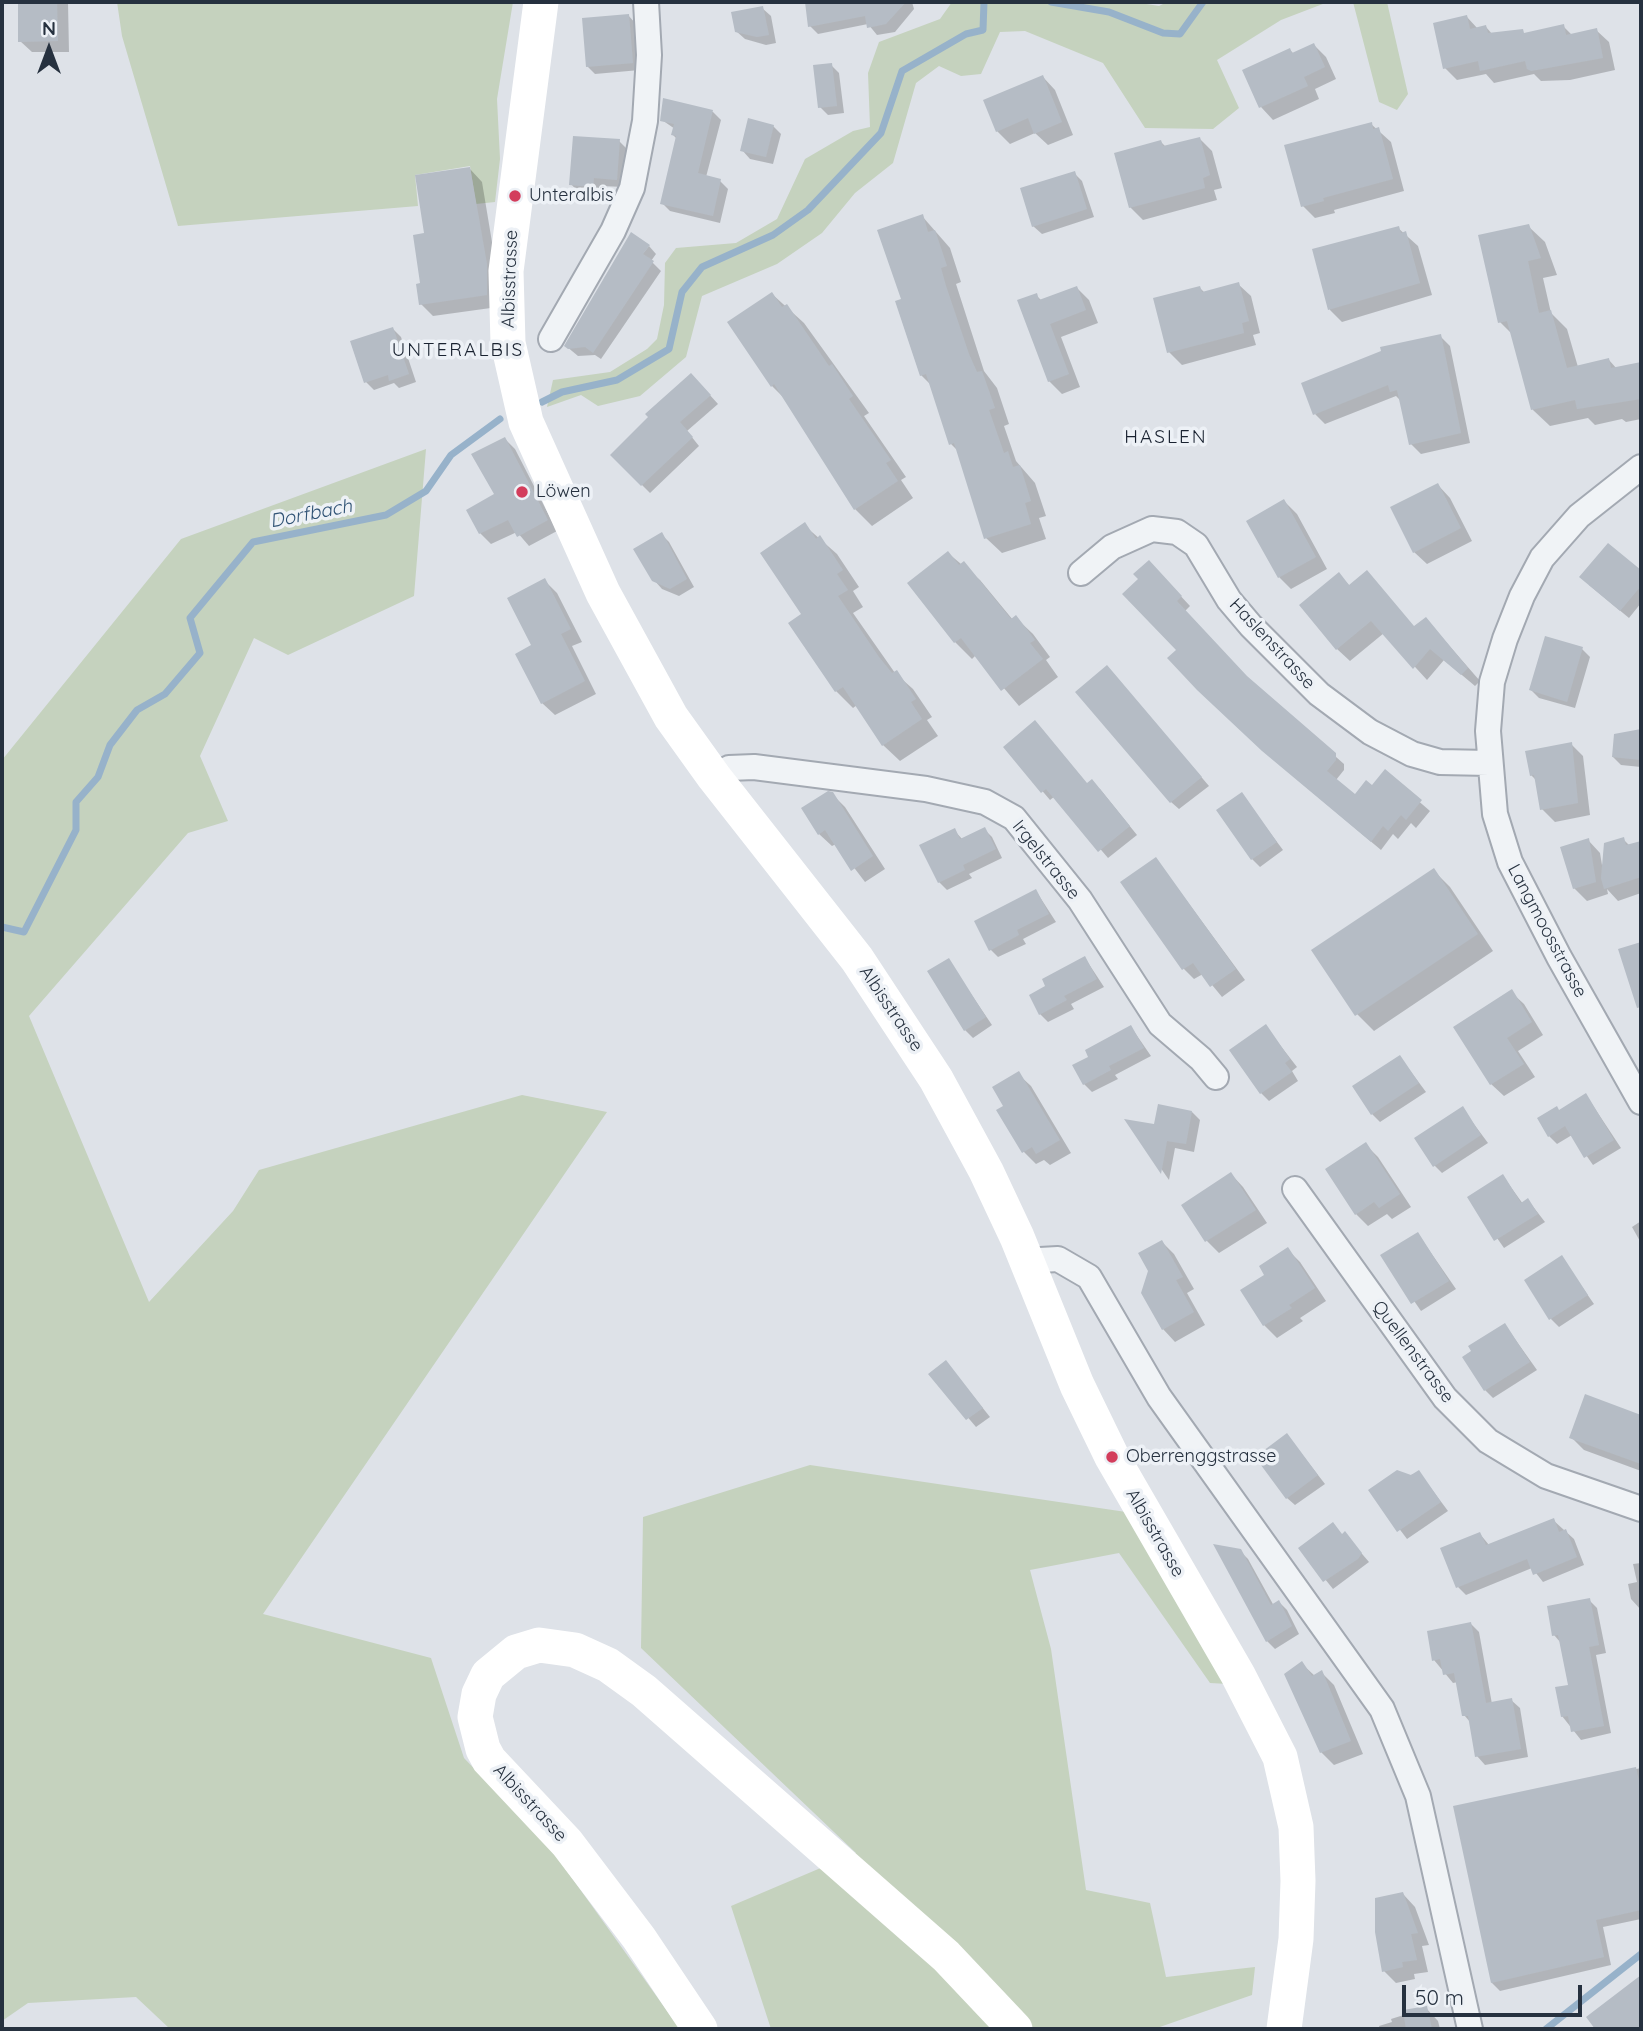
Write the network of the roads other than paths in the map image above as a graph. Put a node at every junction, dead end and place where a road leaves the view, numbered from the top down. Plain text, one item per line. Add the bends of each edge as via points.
1 (541, 2) edge
2 (646, 2) edge
3 (551, 339) dead end
4 (1641, 467) edge
5 (1081, 573) dead end
6 (1489, 763) junction
7 (714, 778) junction
8 (1216, 1077) dead end
9 (1641, 1101) edge
10 (1295, 1189) dead end
11 (1029, 1265) junction
12 (1641, 1509) edge
13 (700, 2029) edge
14 (1015, 2029) edge
15 (1284, 2029) edge
16 (1470, 2029) edge

1 - 7 main road, Albisstrasse via 506,271 508,343 516,385 526,422 603,593 671,717
2 - 3 street via 645,121 632,188 613,231
4 - 6 street, Langmoosstrasse via 1579,516 1542,558 1522,596 1492,682
5 - 6 street, Haslenstrasse via 1112,547 1152,529 1177,532 1196,545 1229,600 1251,626 1319,694 1370,733 1440,762
6 - 9 street, Langmoosstrasse via 1495,814 1510,862
7 - 8 street, Irgelstrasse via 729,768 754,767 926,789 985,802 1014,818 1080,900 1160,1024
7 - 11 main road, Albisstrasse via 834,928 895,1014 986,1171
10 - 12 street, Quellenstrasse via 1445,1398 1488,1441 1546,1476
11 - 15 main road, Albisstrasse via 1077,1385 1112,1457 1280,1757 1296,1827 1298,1881
11 - 16 street via 1058,1259 1089,1277 1159,1397 1382,1709 1418,1796
13 - 14 main road, Albisstrasse via 567,1843 483,1749 475,1717 479,1694 497,1665 516,1652 539,1645 575,1650 608,1665 645,1691 946,1956

